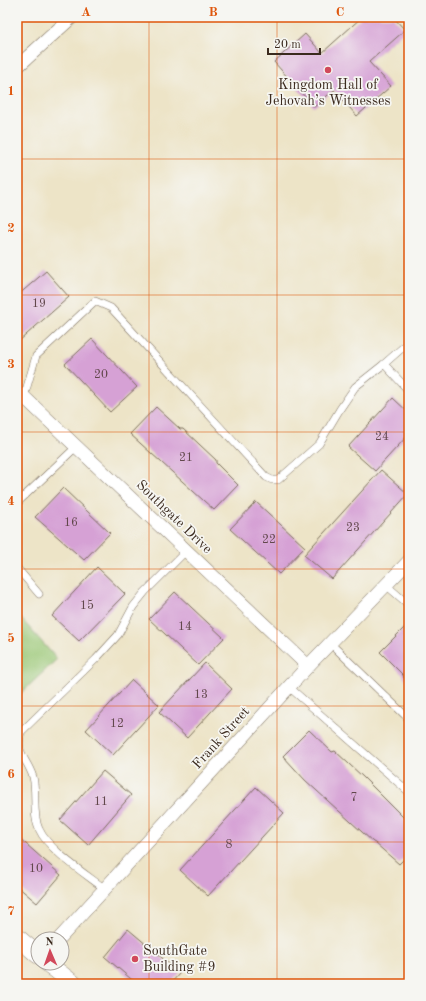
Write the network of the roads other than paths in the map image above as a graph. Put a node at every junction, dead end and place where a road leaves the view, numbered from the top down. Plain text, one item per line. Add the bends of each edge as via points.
1 (72, 17) edge
2 (17, 67) edge
3 (409, 342) edge
4 (384, 364) junction
5 (409, 391) edge
6 (20, 395) edge
7 (76, 447) junction
8 (17, 503) edge
9 (186, 551) junction
10 (409, 561) edge
11 (17, 568) edge
12 (386, 585) junction
13 (39, 594) dead end
14 (409, 605) edge
15 (330, 643) junction
16 (308, 666) junction
17 (289, 687) junction
18 (409, 719) edge
19 (409, 792) edge
20 (105, 888) junction
21 (66, 931) edge
22 (17, 937) edge
23 (30, 948) edge
24 (57, 971) edge
25 (74, 984) edge

1 - 2 street
3 - 4 lane
4 - 5 lane
4 - 6 lane via 355,388 319,444 278,480 266,477 111,308 95,301 36,356
6 - 7 street, Southgate Drive
7 - 8 lane
7 - 9 street, Southgate Drive
9 - 16 street, Southgate Drive
9 - 20 lane via 145,592 133,607 118,635 96,660 21,732 19,740 19,749 34,779 38,829 59,853
10 - 12 street, Frank Street
11 - 13 lane
12 - 14 lane
12 - 15 street, Frank Street
15 - 16 street, Frank Street
15 - 18 lane
16 - 17 street, Frank Street
17 - 19 lane
17 - 20 street, Frank Street
20 - 21 street, Frank Street
22 - 23 street
24 - 25 street

